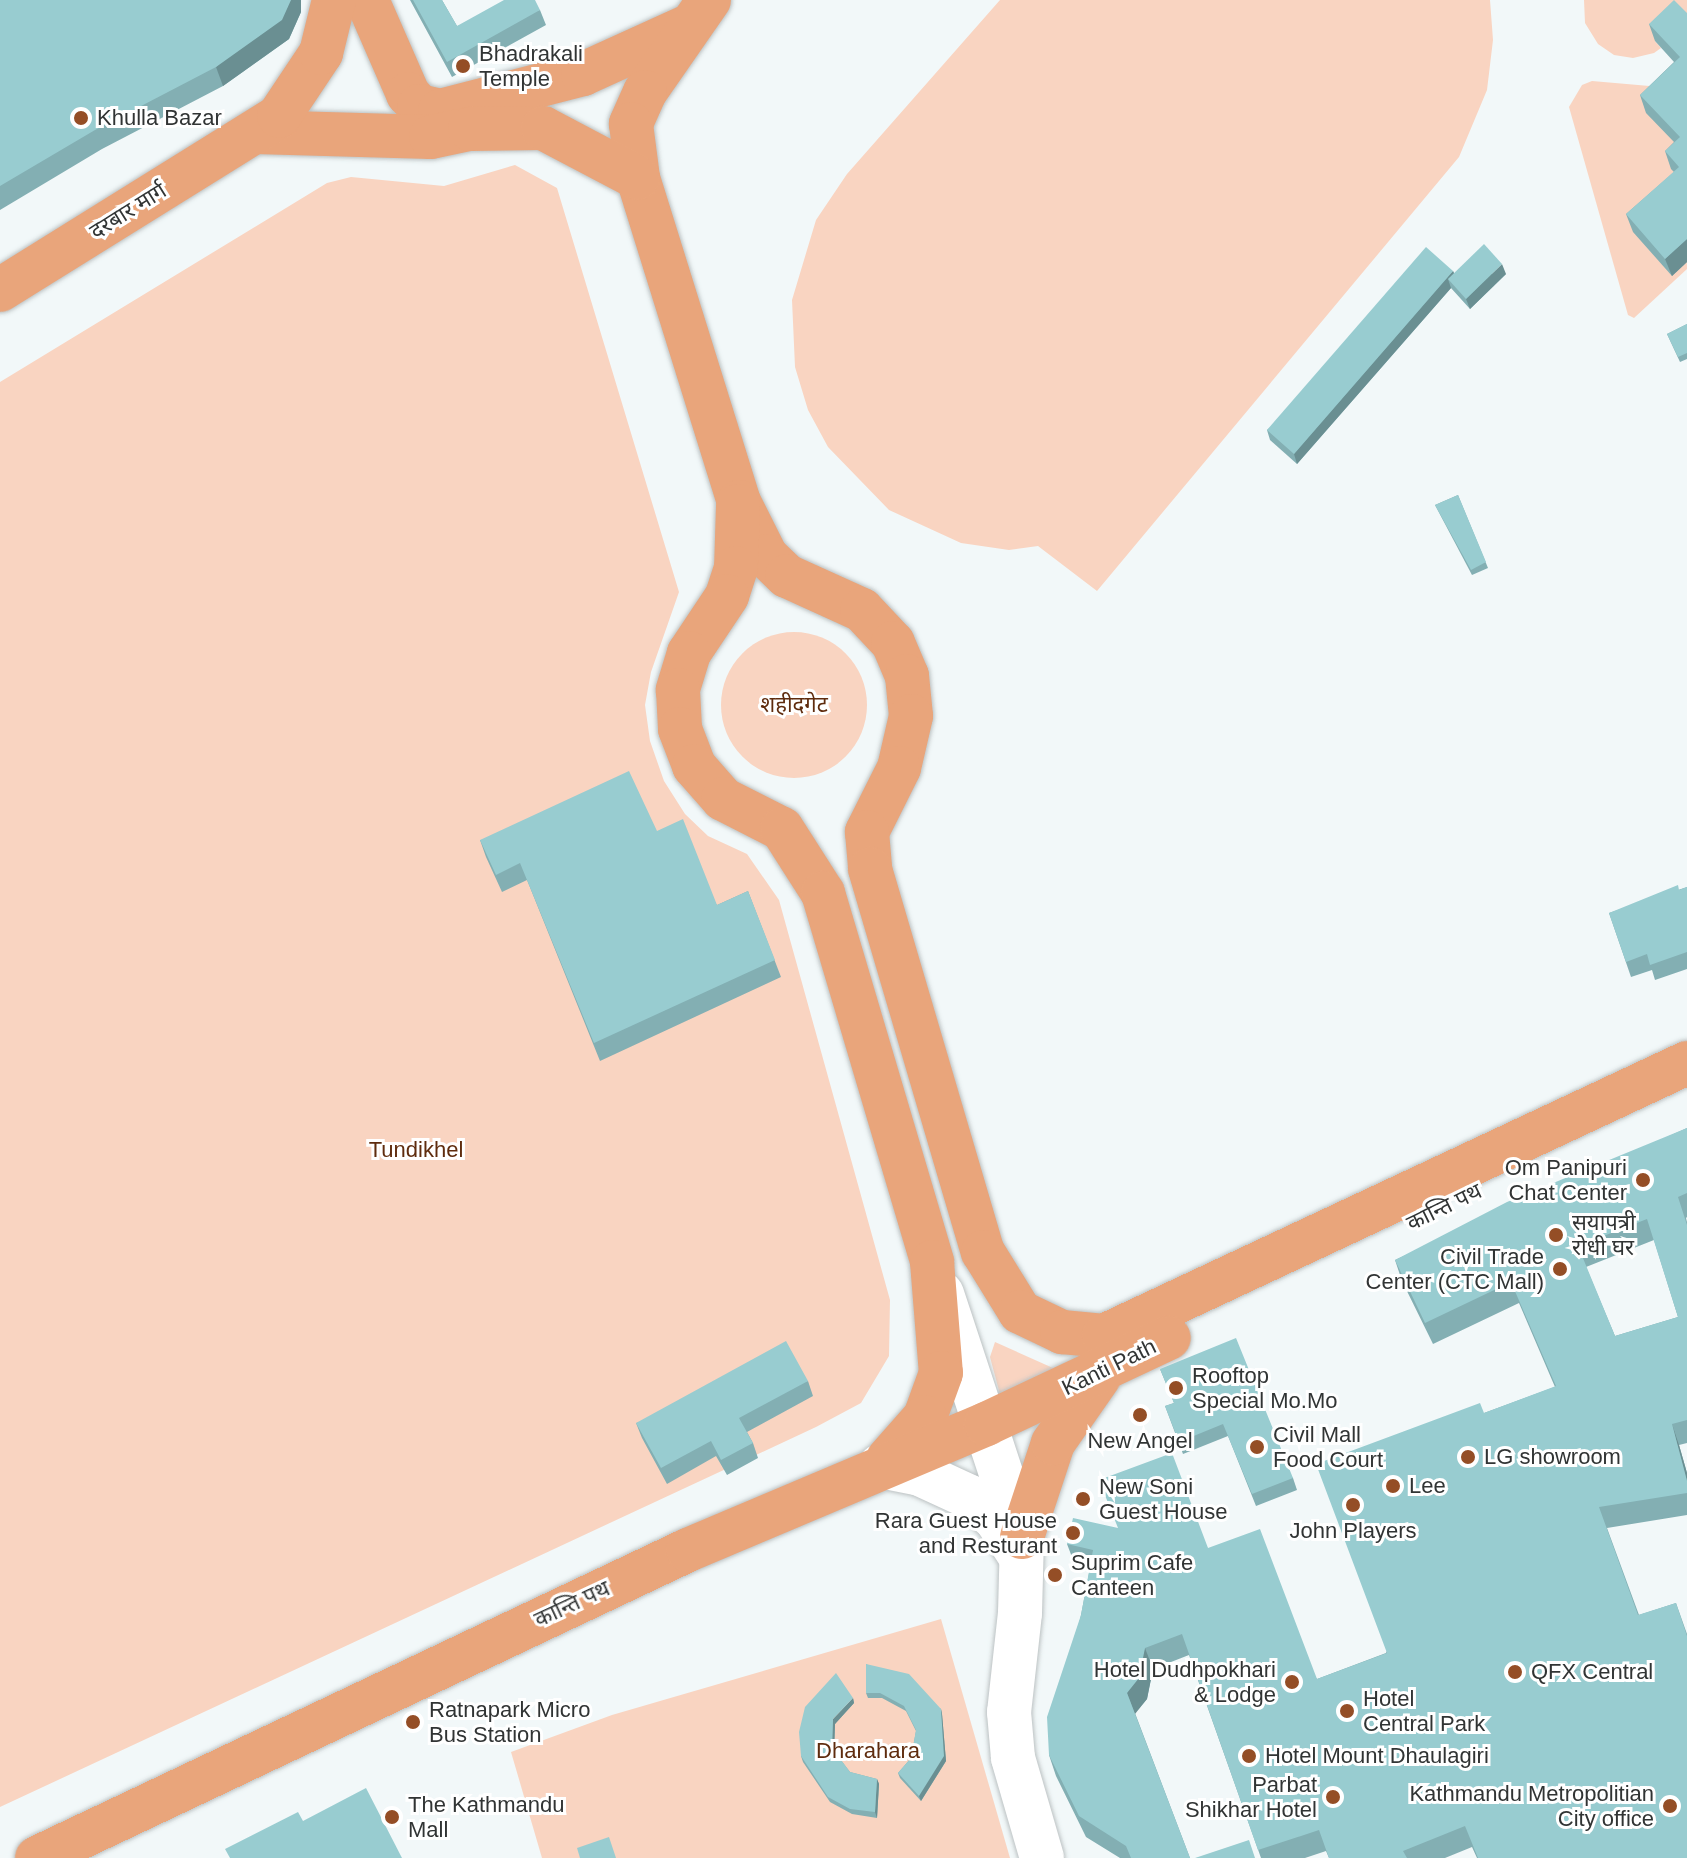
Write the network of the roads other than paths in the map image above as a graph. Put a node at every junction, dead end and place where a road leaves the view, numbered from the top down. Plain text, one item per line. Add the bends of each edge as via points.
1 (334, 0) edge
2 (367, 0) edge
3 (699, 13) edge
4 (255, 132) junction
5 (638, 178) junction
6 (0, 290) edge
7 (739, 502) junction
8 (1687, 1063) edge
9 (1672, 1097) edge
10 (932, 1262) junction
11 (1231, 1309) joint
12 (1104, 1372) junction
13 (986, 1424) junction
14 (880, 1466) junction
15 (1022, 1548) junction
16 (37, 1858) edge
17 (1042, 1858) edge

1 - 4 main road, दरबार मार्ग via 321,53 300,91 279,116
2 - 3 main road via 408,94 419,106 440,111 583,74
3 - 5 main road via 645,92 631,124
4 - 5 main road via 431,137 470,129 543,128
4 - 6 main road, दरबार मार्ग
5 - 7 main road
7 - 8 main road via 766,556 787,576 862,610 893,643 907,676 911,716 899,768 867,832 870,869 983,1252 1020,1312 1040,1324 1104,1336
7 - 10 main road via 736,568 727,596 689,653 678,690 680,729 694,766 723,799 782,829 823,893
9 - 11 main road, कान्ति पथ
10 - 13 street
10 - 14 main road via 941,1339 938,1385 925,1417
11 - 12 main road, Kanti Path
12 - 13 main road, Kanti Path
12 - 15 main road via 1053,1443
13 - 14 main road, कान्ति पथ
13 - 15 street
14 - 15 street via 920,1474 970,1497
14 - 16 main road, कान्ति पथ via 466,1653
15 - 17 street via 1009,1712 1013,1758

